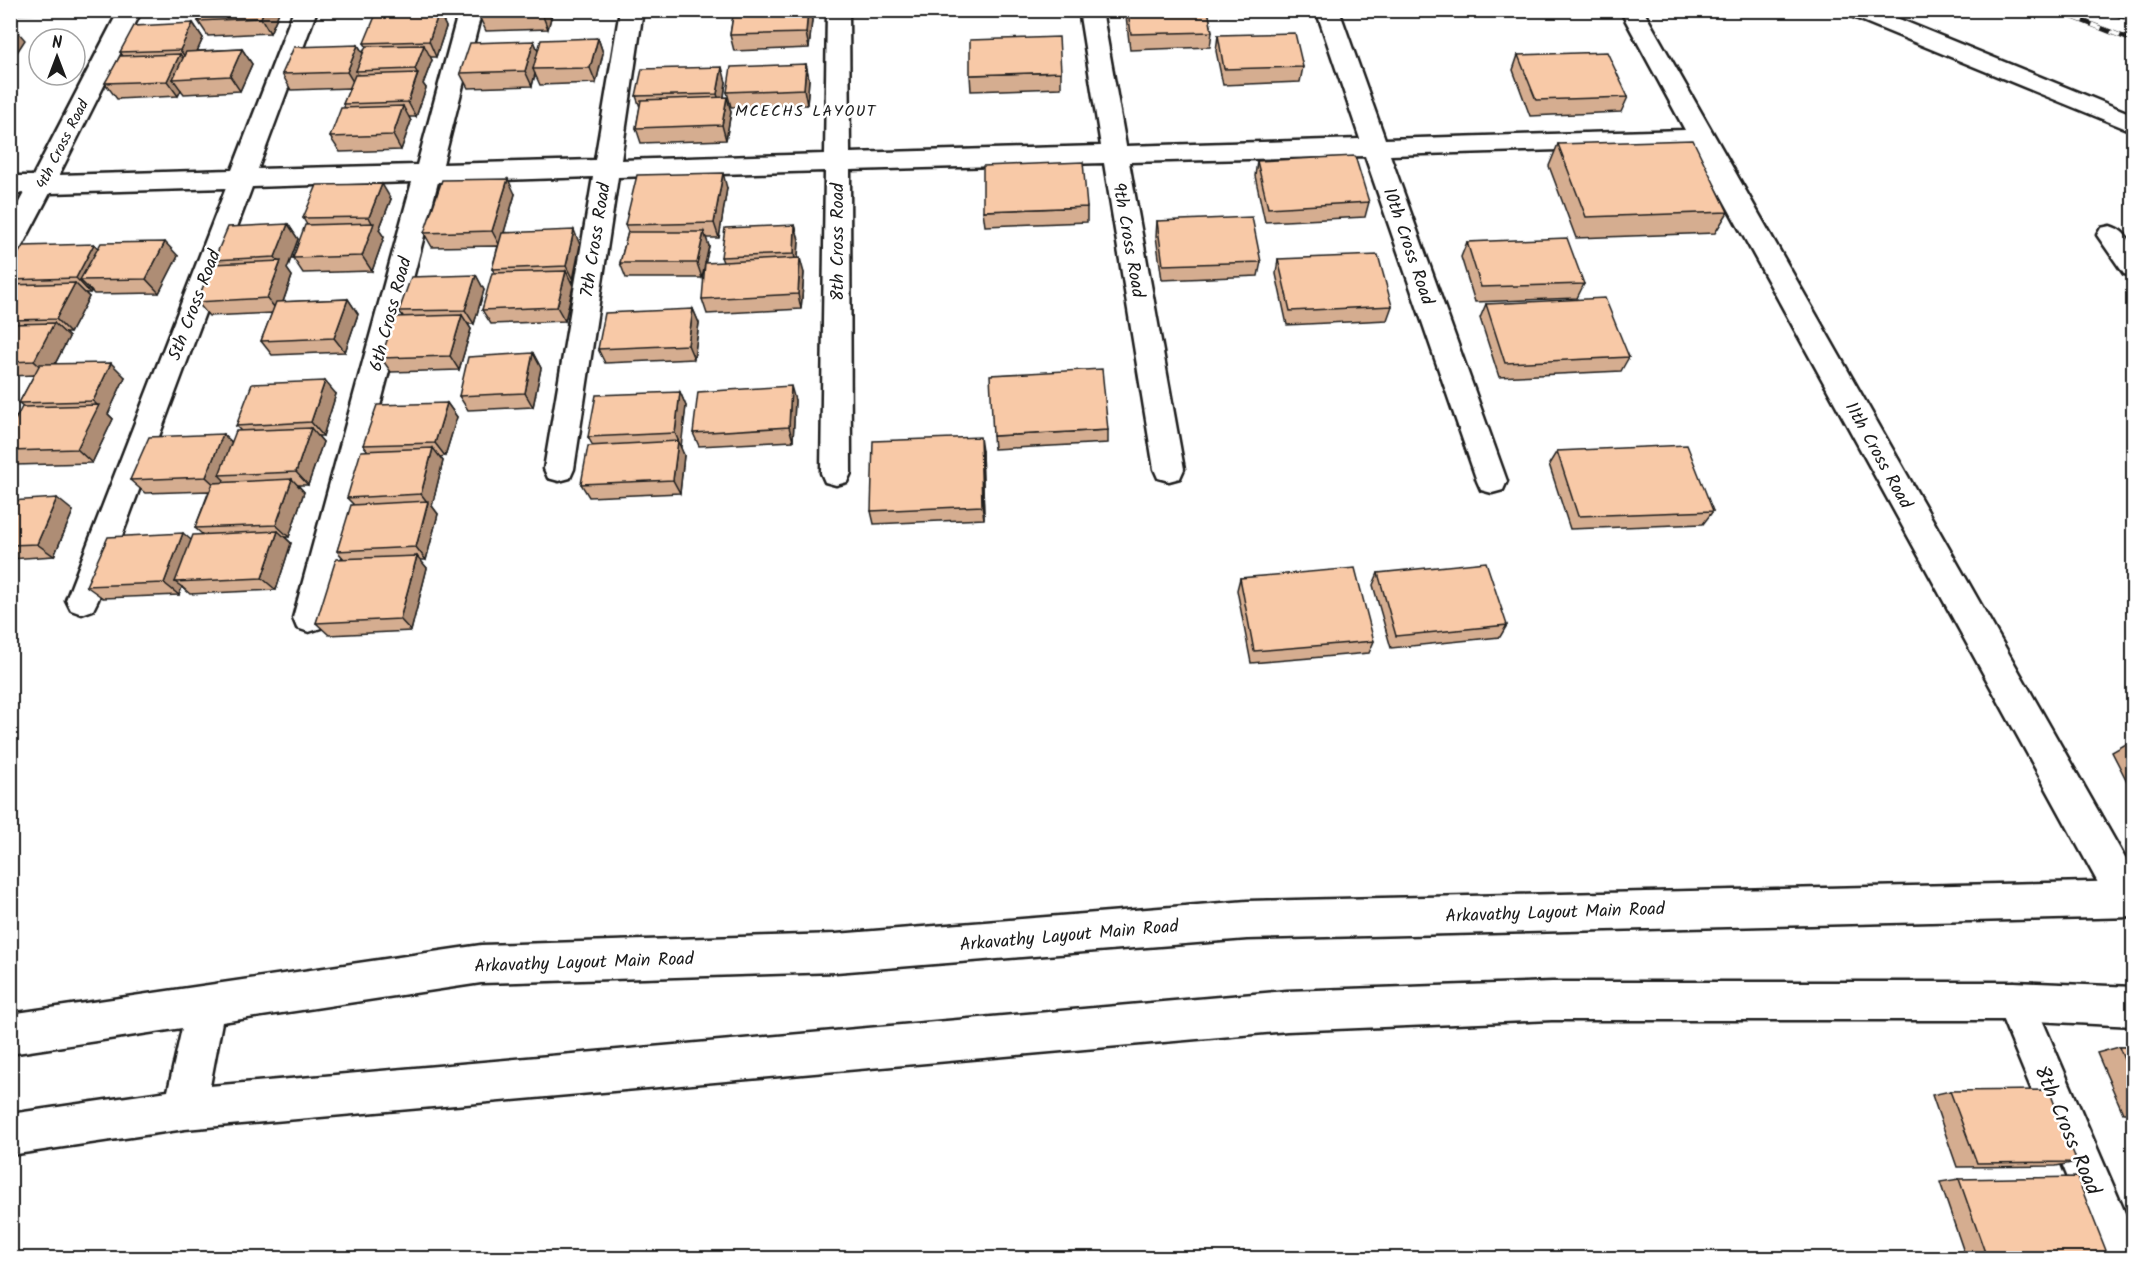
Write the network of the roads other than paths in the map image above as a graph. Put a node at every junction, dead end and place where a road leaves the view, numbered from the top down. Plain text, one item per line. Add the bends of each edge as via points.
1 (131, 10) edge
2 (306, 10) edge
3 (471, 10) edge
4 (632, 10) edge
5 (838, 10) edge
6 (1090, 10) edge
7 (1327, 10) edge
8 (1631, 10) edge
9 (1856, 10) edge
10 (2133, 124) edge
11 (1702, 138) junction
12 (1375, 148) junction
13 (1115, 155) junction
14 (838, 162) junction
15 (606, 169) junction
16 (427, 174) junction
17 (242, 179) junction
18 (42, 184) junction
19 (10, 185) edge
20 (2110, 235) dead end
21 (10, 245) edge
22 (2133, 267) edge
23 (559, 469) dead end
24 (1169, 469) dead end
25 (836, 473) dead end
26 (1492, 482) dead end
27 (82, 600) dead end
28 (309, 618) dead end
29 (2130, 899) edge
30 (2014, 1001) junction
31 (206, 1004) junction
32 (2133, 1006) edge
33 (10, 1034) edge
34 (185, 1109) junction
35 (10, 1135) edge
36 (2122, 1258) edge

1 - 18 street, 4th Cross Road
2 - 17 street, 5th Cross Road
3 - 16 street, 6th Cross Road
4 - 15 street, 7th Cross Road
5 - 14 street, 8th Cross Road
6 - 13 street, 9th Cross Road
7 - 12 street, 10th Cross Road
8 - 11 street, 11th Cross Road
9 - 10 street
11 - 12 street
11 - 29 street, 11th Cross Road
12 - 13 street
12 - 26 street, 10th Cross Road
13 - 14 street
13 - 24 street, 9th Cross Road
14 - 15 street
14 - 25 street, 8th Cross Road
15 - 16 street
15 - 23 street, 7th Cross Road
16 - 17 street
16 - 28 street, 6th Cross Road
17 - 18 street
17 - 27 street, 5th Cross Road
18 - 19 street
18 - 21 street, 4th Cross Road
20 - 22 street
29 - 31 street, Arkavathy Layout Main Road via 1246,920 836,953 481,964
30 - 32 street
30 - 34 street via 1552,1001 1287,1011
30 - 36 street, 8th Cross Road
31 - 33 street, Arkavathy Layout Main Road
31 - 34 street
34 - 35 street

